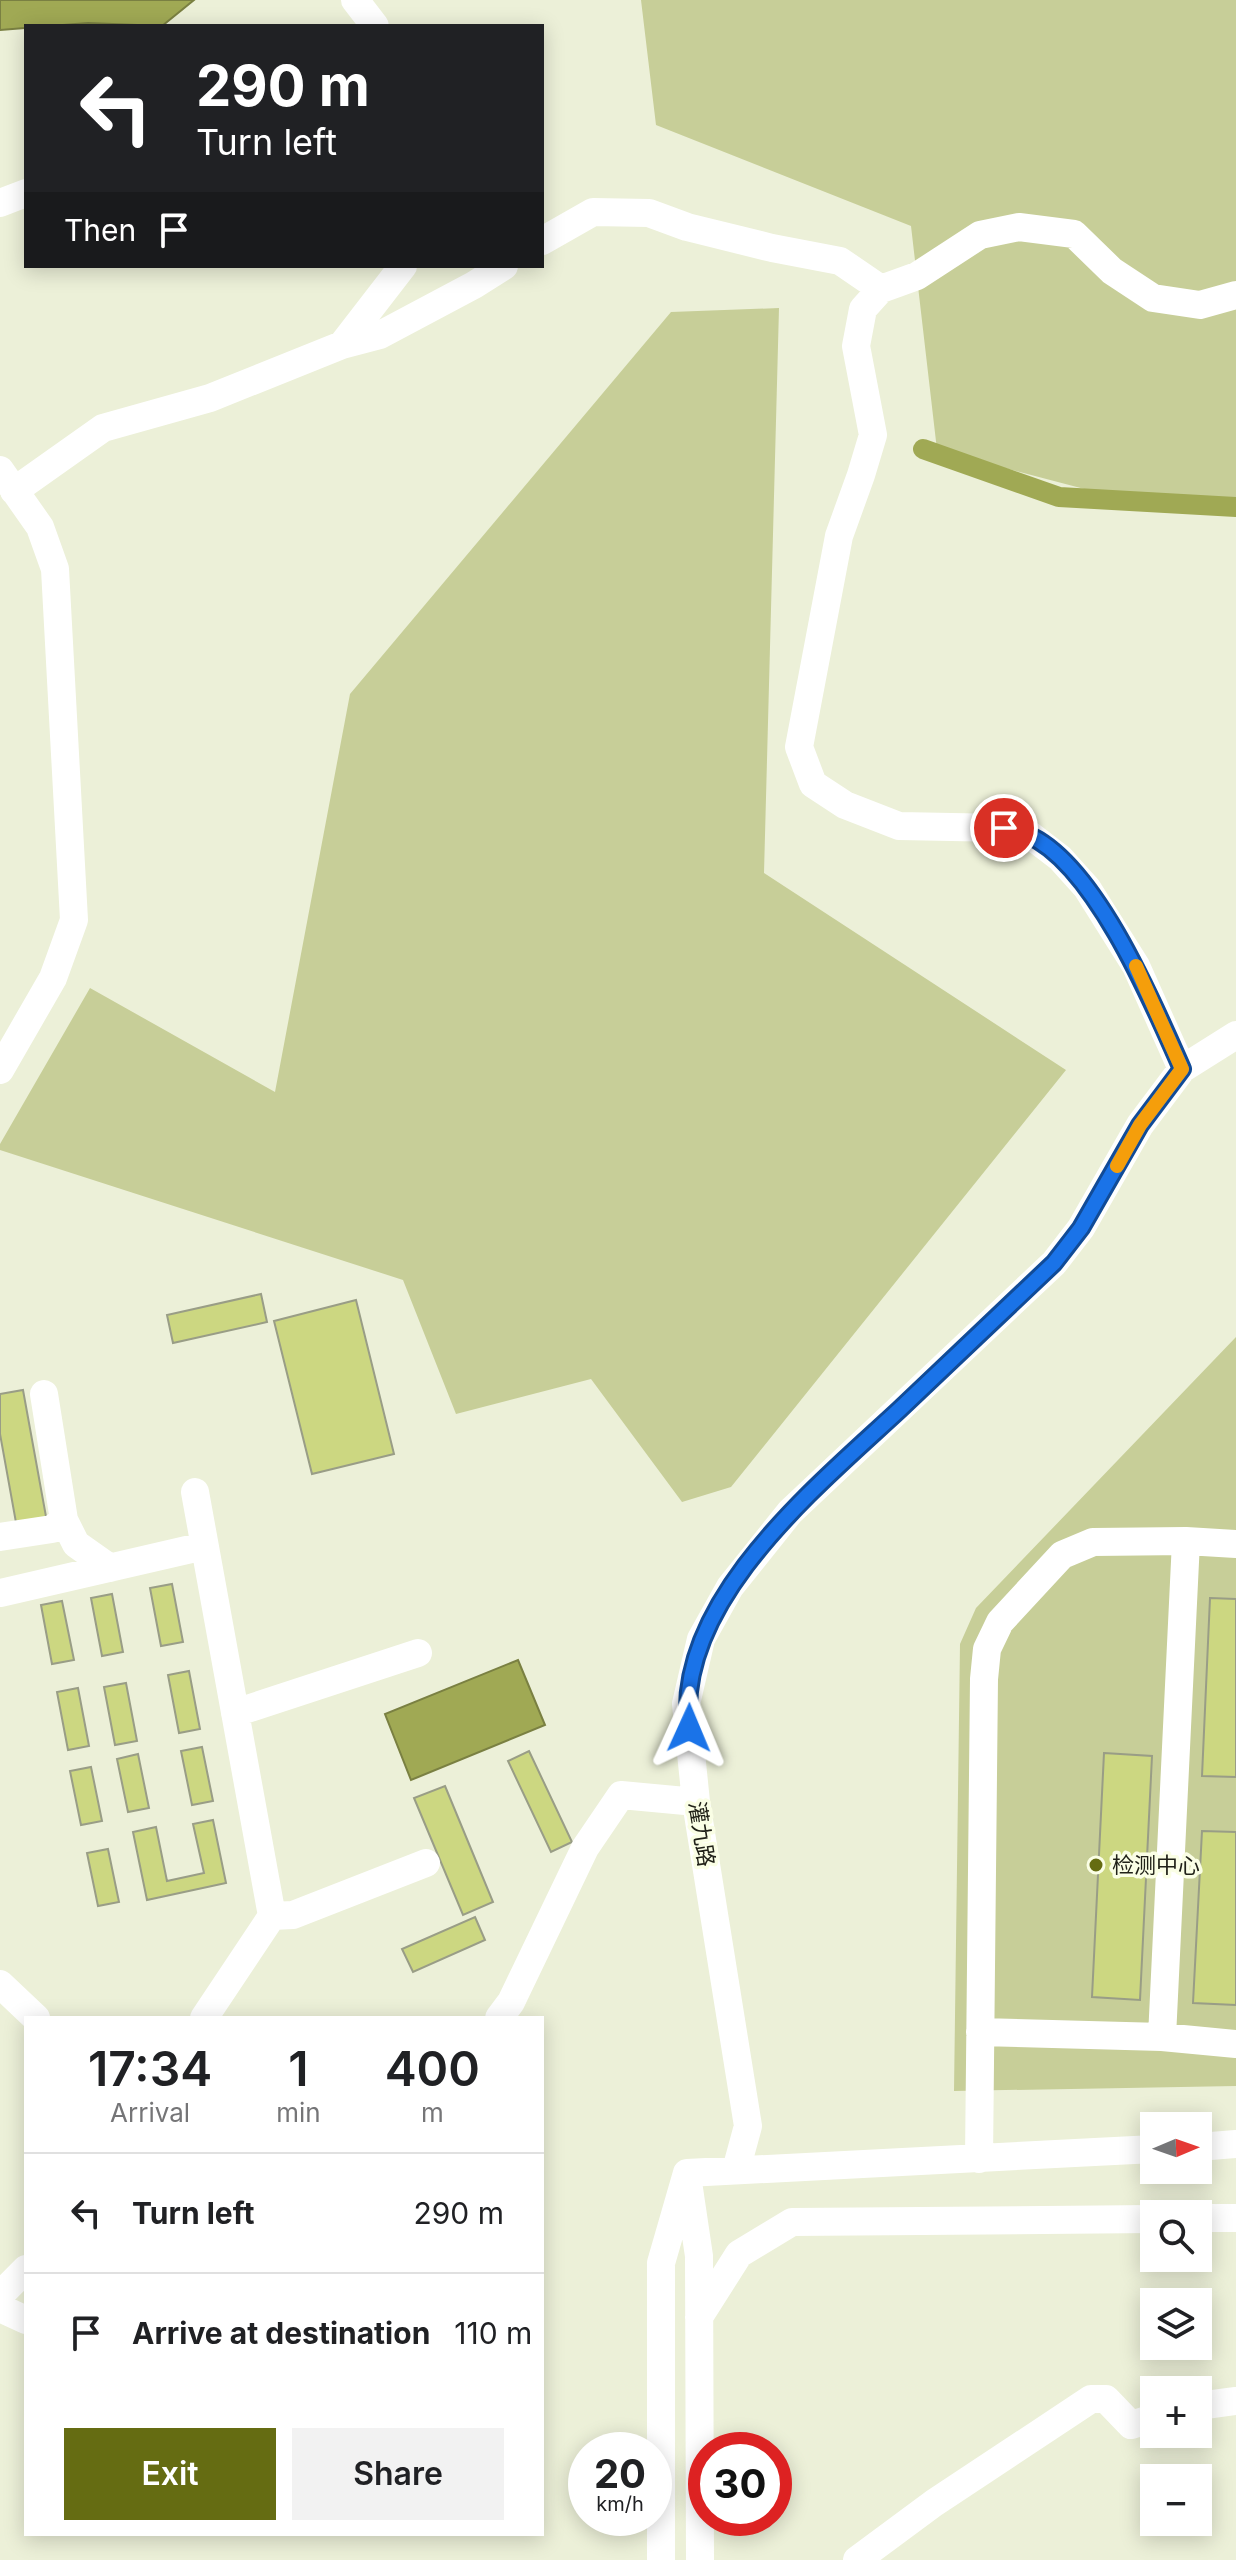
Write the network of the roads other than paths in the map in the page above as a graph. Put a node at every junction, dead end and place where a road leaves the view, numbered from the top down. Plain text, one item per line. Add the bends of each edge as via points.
1 (355, 0) edge
2 (373, 24) edge
3 (24, 194) edge
4 (0, 203) edge
5 (544, 240) edge
6 (401, 268) edge
7 (501, 268) edge
8 (881, 289) junction
9 (1236, 295) edge
10 (342, 345) junction
11 (7, 481) edge
12 (1236, 1035) edge
13 (1182, 1069) junction
14 (0, 1070) edge
15 (44, 1394) dead end
16 (195, 1492) dead end
17 (64, 1520) junction
18 (0, 1537) edge
19 (1186, 1541) junction
20 (1236, 1544) edge
21 (204, 1546) junction
22 (110, 1568) junction
23 (0, 1593) edge
24 (418, 1653) dead end
25 (235, 1713) junction
26 (696, 1802) junction
27 (426, 1863) dead end
28 (272, 1916) junction
29 (0, 1984) edge
30 (34, 2016) edge
31 (205, 2016) edge
32 (500, 2016) edge
33 (980, 2032) junction
34 (1162, 2037) junction
35 (1236, 2044) edge
36 (1236, 2144) edge
37 (1212, 2146) edge
38 (1140, 2150) edge
39 (979, 2159) junction
40 (736, 2170) junction
41 (687, 2173) junction
42 (1212, 2218) edge
43 (1236, 2218) edge
44 (1140, 2219) edge
45 (24, 2271) edge
46 (0, 2295) edge
47 (0, 2308) edge
48 (699, 2317) junction
49 (24, 2319) edge
50 (1236, 2401) edge
51 (1212, 2404) edge
52 (1140, 2422) edge
53 (661, 2560) edge
54 (700, 2560) edge
55 (857, 2560) edge

1 - 2 street
3 - 4 street
5 - 8 street via 593,212 649,213 758,245 840,261
6 - 10 street
7 - 10 street via 380,335
8 - 9 street via 917,276 980,235 1019,227 1074,234 1112,271 1153,298 1200,305
8 - 13 street via 863,309 856,346 873,435 839,536 799,747 806,769 813,784 845,805 899,826 1004,828 1030,835 1060,858 1087,888 1136,966
10 - 11 street via 210,398 103,428
11 - 14 street via 40,527 55,569 74,920 53,978
12 - 13 street, 灌九路
13 - 26 street, 灌九路 via 1140,1125 1081,1228 1054,1263 790,1512 730,1587 701,1639 686,1704
15 - 17 street
16 - 21 street
17 - 18 street via 52,1529
17 - 22 street via 76,1544
19 - 20 street
19 - 33 street via 1093,1542 1062,1555 1000,1622 987,1649
19 - 34 street
21 - 22 street
21 - 25 street
22 - 23 street
24 - 25 street
25 - 28 street
26 - 32 street via 621,1795 585,1848
26 - 40 street, 灌九路 via 748,2126
27 - 28 street via 293,1915
28 - 31 street
29 - 30 street
33 - 34 street
33 - 39 street
34 - 35 street
36 - 37 street
38 - 39 street
39 - 40 street
40 - 41 street
41 - 48 street via 699,2256
41 - 53 street via 661,2263
42 - 43 street
44 - 48 street via 792,2222 739,2254
45 - 46 street
47 - 49 street
48 - 54 street
50 - 51 street
52 - 55 street via 1131,2425 1106,2399 1091,2399

